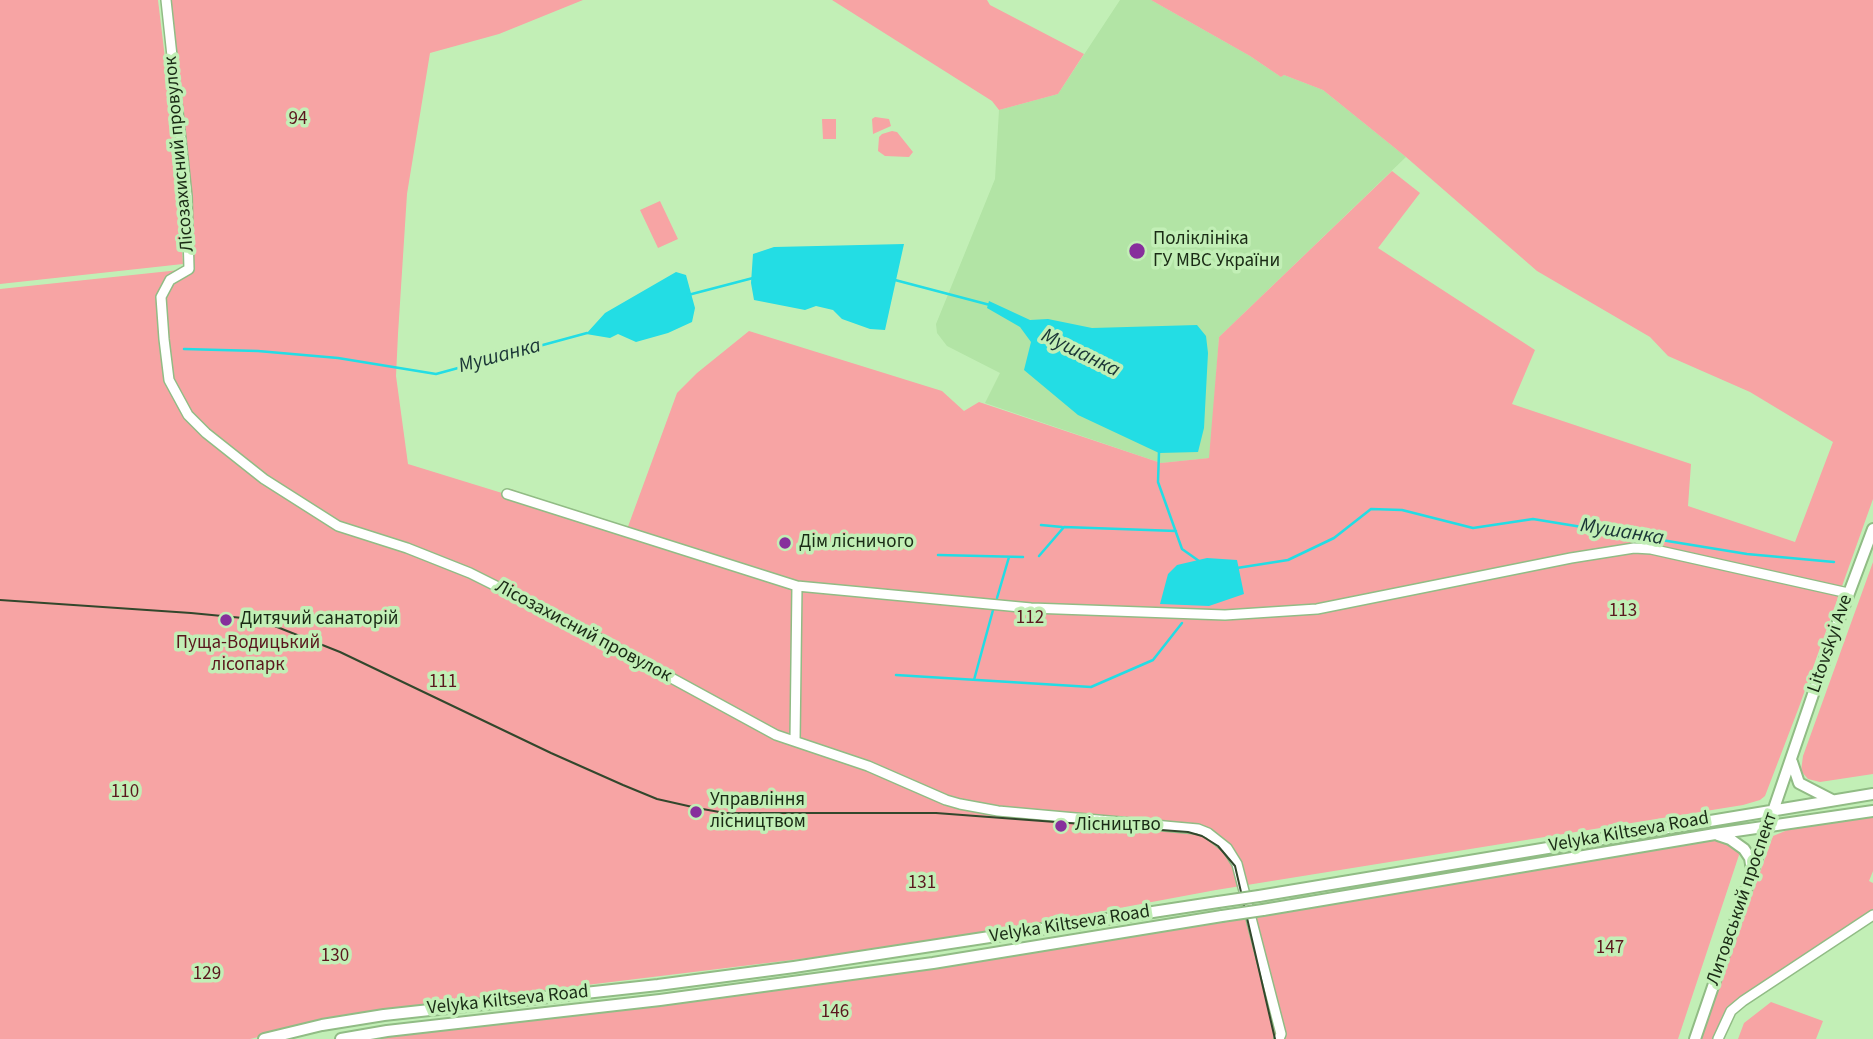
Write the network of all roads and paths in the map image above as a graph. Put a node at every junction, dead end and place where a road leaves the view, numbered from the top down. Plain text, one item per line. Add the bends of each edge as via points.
1 (166, 0) edge
2 (507, 494) dead end
3 (1873, 529) edge
4 (797, 586) junction
5 (1848, 593) junction
6 (795, 741) junction
7 (1791, 759) junction
8 (1873, 794) edge
9 (1832, 800) junction
10 (1774, 808) junction
11 (1873, 811) edge
12 (1769, 826) junction
13 (1715, 834) junction
14 (1753, 873) junction
15 (1873, 916) edge
16 (264, 1039) edge
17 (341, 1039) edge
18 (1279, 1039) edge
19 (1695, 1039) edge
20 (1718, 1039) edge

1 - 6 street, Лісозахисний провулок via 187,196 189,269 170,280 161,297 169,380 188,415 247,466 338,526 470,573
2 - 4 street
3 - 5 main road, Litovskyi Ave
4 - 5 street via 1031,608 1226,615 1317,609 1634,548
4 - 6 street
5 - 7 main road, Litovskyi Ave
6 - 18 street, Лісозахисний провулок via 960,804 1208,833 1227,848 1237,864
7 - 9 main road via 1799,783
7 - 10 main road, Литовський проспект
8 - 9 main road, Velyka Kiltseva Road
9 - 10 main road, Velyka Kiltseva Road
10 - 12 main road, Литовський проспект
10 - 16 main road, Velyka Kiltseva Road, bridge via 1259,896 794,967 384,1015
11 - 12 main road, Velyka Kiltseva Road
12 - 13 main road, Velyka Kiltseva Road
12 - 14 main road, Литовський проспект
13 - 14 main road via 1744,849
13 - 17 main road, Velyka Kiltseva Road, bridge via 905,967
14 - 19 main road, Литовський проспект
15 - 20 street, Литовський проспект via 1744,1000 1731,1011

